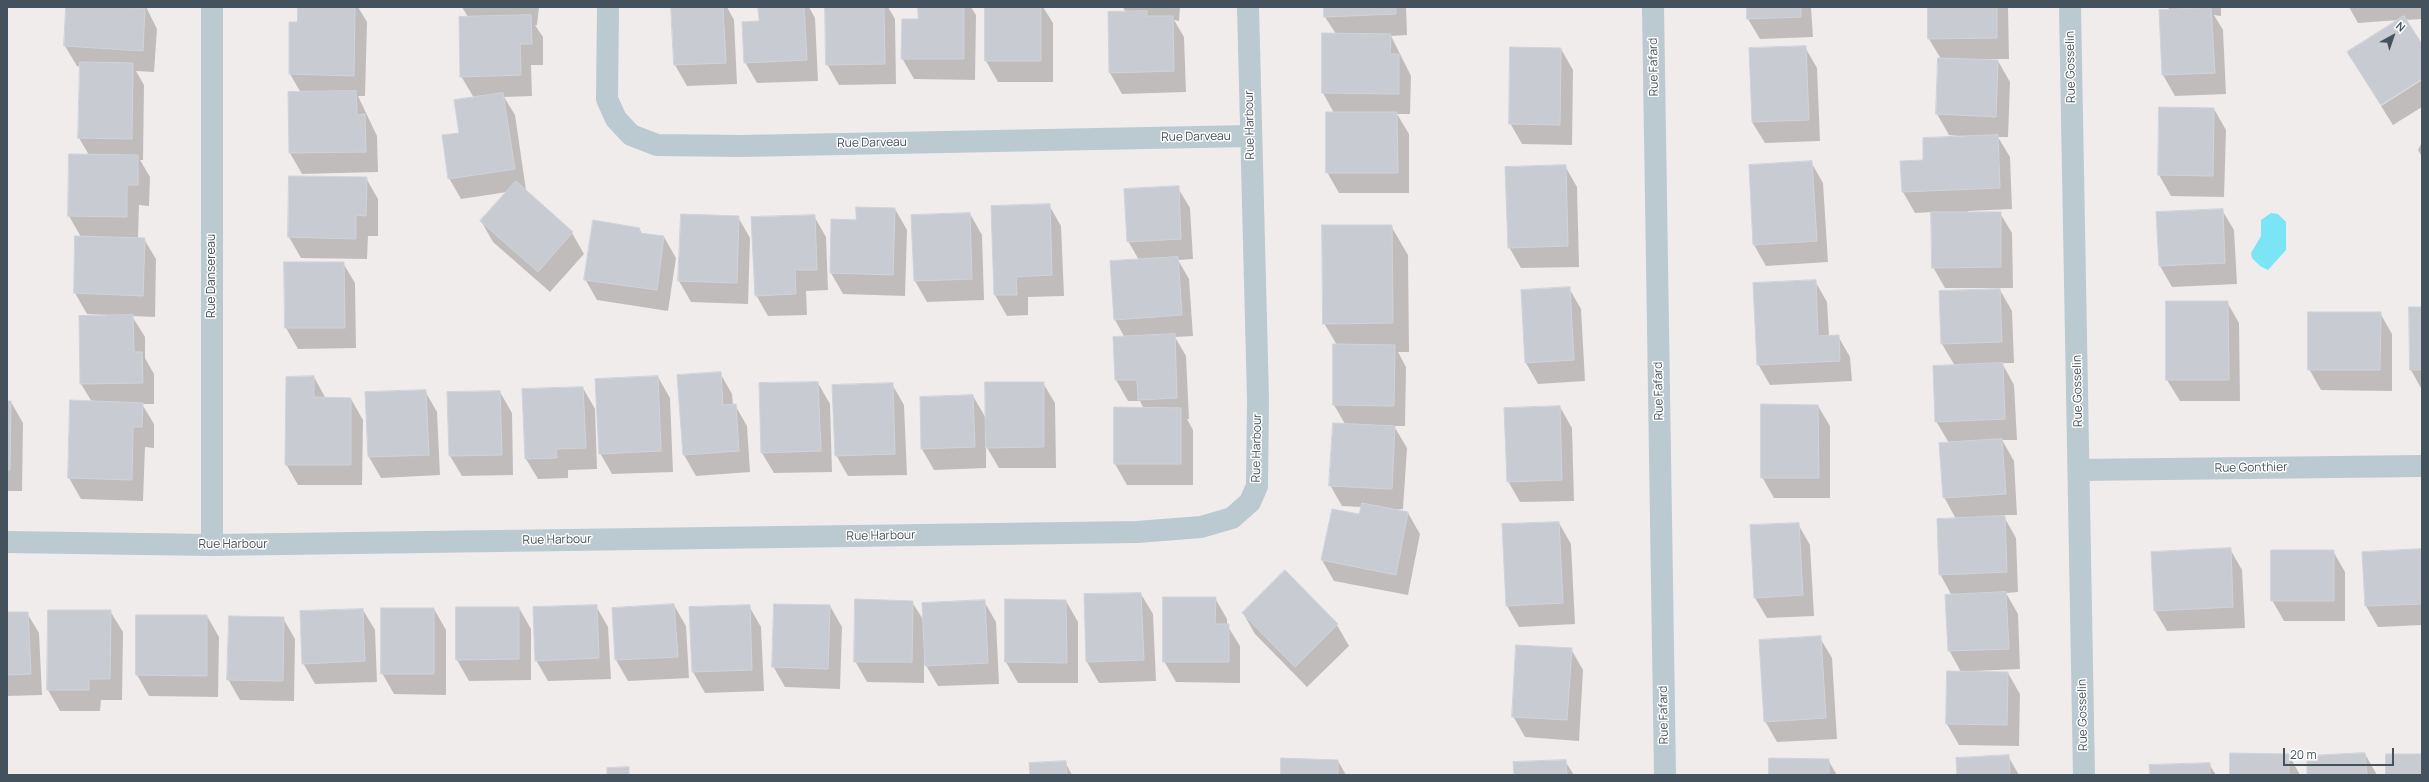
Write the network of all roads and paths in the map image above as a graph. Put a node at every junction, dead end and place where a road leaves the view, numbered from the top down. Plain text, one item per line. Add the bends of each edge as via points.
1 (212, 7) edge
2 (608, 7) edge
3 (1248, 7) edge
4 (1653, 7) edge
5 (2070, 7) edge
6 (1250, 136) junction
7 (2422, 466) edge
8 (2079, 470) junction
9 (7, 542) edge
10 (212, 545) junction
11 (1665, 775) edge
12 (2084, 775) edge

1 - 10 street, Rue Dansereau
2 - 6 street, Rue Darveau via 607,99 616,119 631,135 657,145 741,146
3 - 6 street, Rue Harbour
4 - 11 street, Rue Fafard
5 - 8 street, Rue Gosselin
6 - 10 street, Rue Harbour via 1258,399 1257,486 1250,502 1232,518 1201,527 1137,532
7 - 8 street, Rue Gonthier
8 - 12 street, Rue Gosselin
9 - 10 street, Rue Harbour

